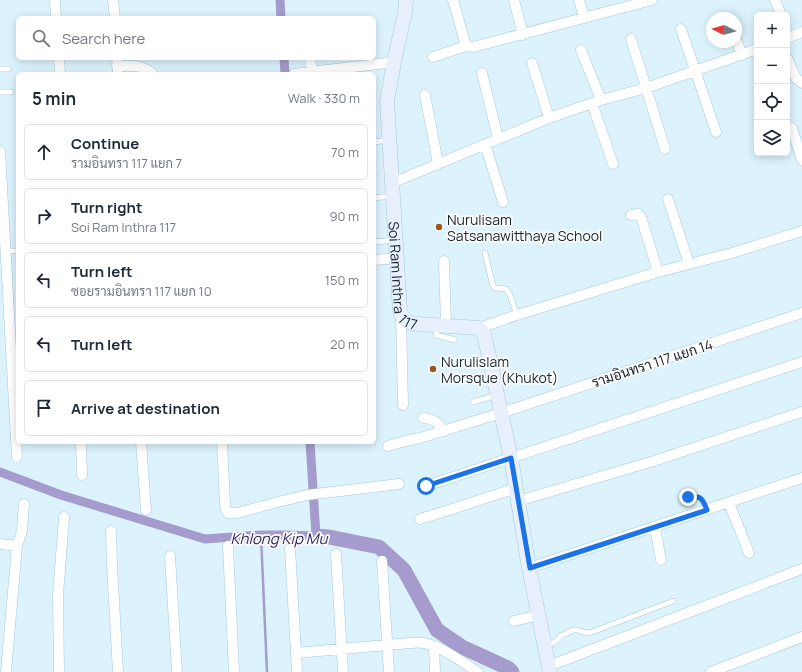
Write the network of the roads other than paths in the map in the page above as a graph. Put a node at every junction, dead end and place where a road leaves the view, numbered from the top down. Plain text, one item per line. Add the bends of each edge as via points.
1 (55, 0) edge
2 (114, 0) edge
3 (406, 0) edge
4 (453, 0) edge
5 (514, 0) edge
6 (579, 0) edge
7 (652, 0) edge
8 (775, 0) edge
9 (641, 1) edge
10 (780, 12) edge
11 (56, 16) edge
12 (115, 16) edge
13 (584, 18) junction
14 (681, 29) dead end
15 (802, 32) edge
16 (523, 35) junction
17 (790, 35) edge
18 (631, 39) dead end
19 (466, 46) junction
20 (739, 48) edge
21 (581, 50) dead end
22 (754, 50) edge
23 (742, 55) junction
24 (433, 56) dead end
25 (59, 60) edge
26 (310, 60) edge
27 (351, 62) edge
28 (394, 62) junction
29 (532, 63) dead end
30 (790, 65) edge
31 (117, 66) edge
32 (0, 69) edge
33 (9, 69) dead end
34 (60, 72) edge
35 (150, 72) edge
36 (312, 72) joint
37 (696, 72) junction
38 (482, 73) dead end
39 (802, 83) edge
40 (646, 88) junction
41 (0, 92) edge
42 (10, 92) dead end
43 (425, 95) dead end
44 (596, 101) junction
45 (549, 118) junction
46 (792, 128) dead end
47 (716, 132) dead end
48 (498, 138) junction
49 (389, 140) junction
50 (376, 142) edge
51 (485, 144) junction
52 (665, 149) dead end
53 (0, 151) edge
54 (802, 160) edge
55 (438, 163) junction
56 (613, 164) dead end
57 (393, 189) junction
58 (376, 197) edge
59 (668, 199) dead end
60 (503, 202) dead end
61 (631, 215) dead end
62 (802, 231) edge
63 (396, 240) junction
64 (376, 242) edge
65 (6, 251) junction
66 (16, 251) edge
67 (485, 253) dead end
68 (397, 258) junction
69 (376, 260) edge
70 (444, 261) dead end
71 (688, 264) junction
72 (658, 272) junction
73 (802, 312) edge
74 (517, 315) junction
75 (401, 316) junction
76 (442, 325) junction
77 (479, 328) junction
78 (455, 340) dead end
79 (802, 362) edge
80 (497, 395) junction
81 (473, 402) dead end
82 (403, 406) dead end
83 (802, 412) edge
84 (501, 413) junction
85 (423, 418) dead end
86 (444, 431) junction
87 (16, 438) edge
88 (16, 444) edge
89 (81, 444) edge
90 (141, 444) edge
91 (222, 444) edge
92 (388, 446) dead end
93 (17, 457) dead end
94 (511, 458) junction
95 (82, 475) dead end
96 (802, 478) edge
97 (399, 484) dead end
98 (426, 486) dead end
99 (517, 495) junction
100 (688, 497) dead end
101 (729, 503) junction
102 (24, 504) dead end
103 (146, 510) dead end
104 (707, 510) junction
105 (64, 517) dead end
106 (420, 519) dead end
107 (654, 528) junction
108 (111, 531) dead end
109 (0, 544) edge
110 (17, 546) junction
111 (228, 546) dead end
112 (290, 548) dead end
113 (749, 553) dead end
114 (336, 554) dead end
115 (170, 556) dead end
116 (661, 560) dead end
117 (382, 561) dead end
118 (530, 568) junction
119 (802, 568) edge
120 (673, 602) dead end
121 (539, 615) junction
122 (514, 621) dead end
123 (802, 637) edge
124 (388, 645) junction
125 (434, 646) junction
126 (545, 646) junction
127 (342, 649) junction
128 (296, 653) junction
129 (549, 669) edge
130 (6, 672) edge
131 (59, 672) edge
132 (118, 672) edge
133 (177, 672) edge
134 (234, 672) edge
135 (297, 672) edge
136 (343, 672) edge
137 (389, 672) edge
138 (436, 672) edge
139 (478, 672) edge
140 (711, 672) edge

1 - 11 street
2 - 12 street
3 - 28 street, Soi Ram Inthra 117
4 - 19 street
5 - 16 street
6 - 13 street
7 - 9 street
8 - 10 street
9 - 13 street
13 - 16 street
14 - 37 street
15 - 17 street
16 - 19 street via 473,47
18 - 40 street
19 - 24 street
20 - 23 street
21 - 44 street
22 - 23 street
23 - 37 street
25 - 34 street
26 - 36 street
27 - 28 street
27 - 36 street
28 - 49 street, Soi Ram Inthra 117 via 387,101
29 - 45 street
30 - 39 street via 796,78
31 - 35 street via 140,66
32 - 33 lane
37 - 40 street
37 - 47 street
38 - 48 street
40 - 44 street
40 - 52 street
41 - 42 lane
43 - 55 street
44 - 45 street
44 - 56 street
45 - 48 street
46 - 54 street
48 - 51 street
49 - 50 lane
49 - 57 street, Soi Ram Inthra 117
51 - 55 street
51 - 60 street
53 - 65 street
55 - 57 street
57 - 58 lane
57 - 63 street, Soi Ram Inthra 117
59 - 71 street
61 - 72 street via 638,214 640,217
62 - 71 street
63 - 64 lane
63 - 68 street, Soi Ram Inthra 117
65 - 66 lane
65 - 87 street
67 - 74 lane via 493,286 506,289
68 - 69 street
68 - 75 street, Soi Ram Inthra 117
70 - 76 street
71 - 72 street
72 - 74 street
73 - 84 street, รามอินทรา 117 แยก 14
74 - 77 street
75 - 76 street, Soi Ram Inthra 117 via 411,323
75 - 82 street
76 - 77 street, Soi Ram Inthra 117
76 - 78 lane via 436,335
77 - 80 street via 484,334
79 - 94 street
80 - 81 lane
80 - 84 street
83 - 99 street via 654,461
84 - 86 street, รามอินทรา 117 แยก 14
84 - 94 street
85 - 86 street via 434,420
86 - 92 street, รามอินทรา 117 แยก 14
88 - 93 street
89 - 95 street
90 - 103 street
91 - 97 street via 225,504 228,513 307,495
94 - 98 street
94 - 99 street
96 - 101 street
99 - 106 street
99 - 118 street
100 - 104 lane via 700,498
101 - 104 street
101 - 113 street
102 - 110 street via 22,531
104 - 107 street
105 - 131 street via 58,595
107 - 116 street
107 - 118 street
108 - 132 street
109 - 110 street
110 - 130 street
111 - 134 street
112 - 128 street
114 - 127 street
115 - 133 street
117 - 124 street
118 - 121 street
119 - 129 street
120 - 126 lane via 592,632 573,630
121 - 122 street
121 - 126 street
123 - 140 street
124 - 125 street via 423,643
124 - 127 street
124 - 137 street
125 - 138 street
125 - 139 street
126 - 129 street
127 - 128 street
127 - 136 street
128 - 135 street

